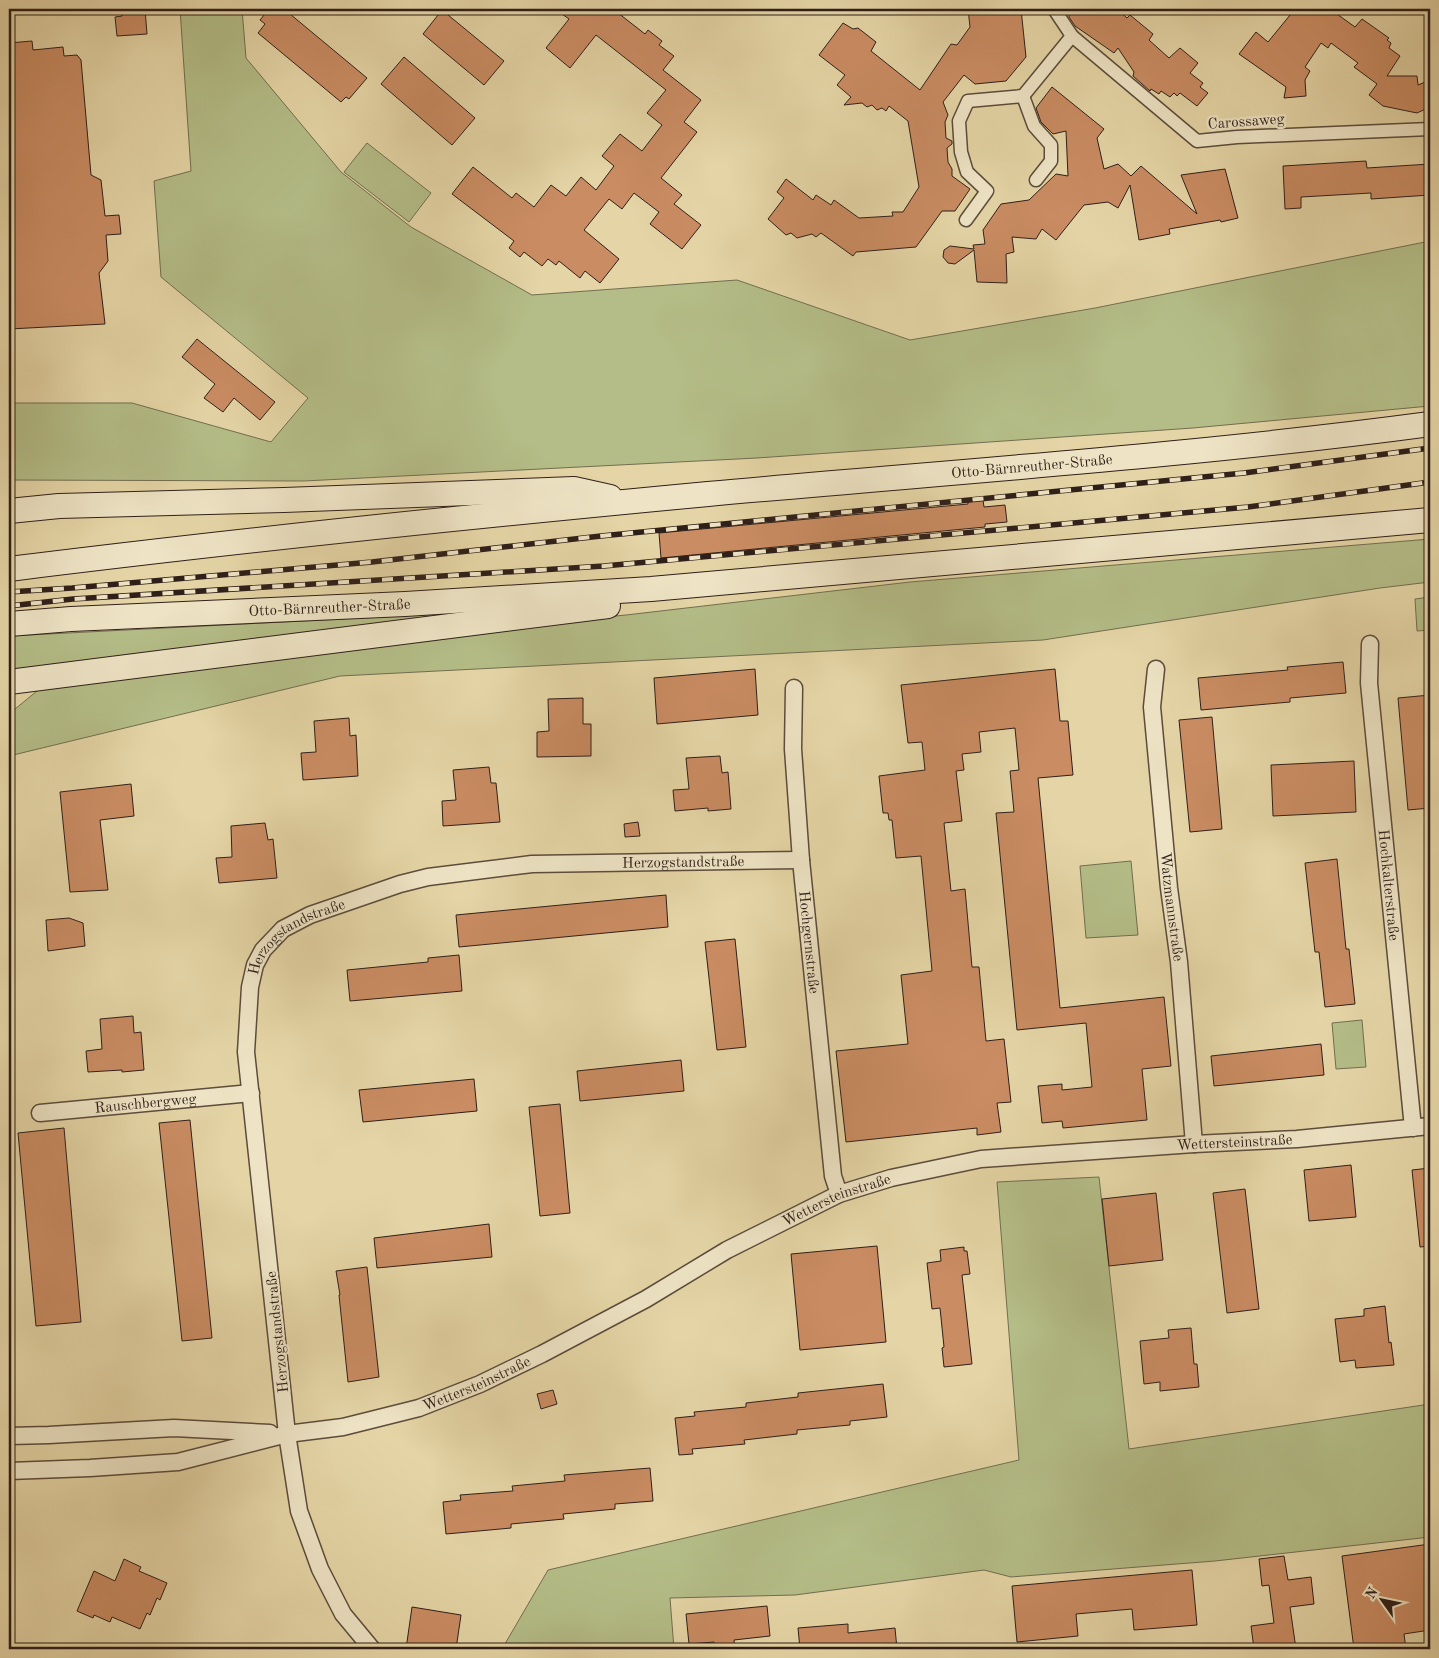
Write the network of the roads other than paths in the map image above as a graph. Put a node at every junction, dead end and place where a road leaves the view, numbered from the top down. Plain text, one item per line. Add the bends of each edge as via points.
1 (1054, 9) edge
2 (1072, 36) junction
3 (1023, 96) junction
4 (1430, 129) edge
5 (1036, 180) dead end
6 (966, 220) dead end
7 (1430, 424) edge
8 (9, 496) edge
9 (631, 502) junction
10 (59, 506) junction
11 (9, 511) edge
12 (1430, 520) edge
13 (9, 569) edge
14 (651, 589) junction
15 (9, 624) edge
16 (1370, 644) dead end
17 (1156, 669) dead end
18 (14, 685) edge
19 (794, 688) dead end
20 (801, 860) junction
21 (251, 1093) junction
22 (40, 1113) dead end
23 (1430, 1126) edge
24 (1413, 1128) junction
25 (1194, 1144) junction
26 (839, 1194) junction
27 (287, 1434) junction
28 (9, 1436) edge
29 (9, 1471) edge
30 (372, 1649) edge

1 - 2 street, Carossaweg
2 - 3 street
2 - 4 street, Carossaweg via 1197,141
3 - 5 street via 1034,126 1052,145 1050,161
3 - 6 street via 968,102 959,121 961,152 967,172 987,191
7 - 9 main road, Otto-Bärnreuther-Straße via 1154,455
8 - 10 main road, Otto-Bärnreuther-Straße
9 - 10 main road, Otto-Bärnreuther-Straße via 574,489
9 - 13 main road, Otto-Bärnreuther-Straße
10 - 11 main road, Otto-Bärnreuther-Straße
12 - 14 main road, Otto-Bärnreuther-Straße
14 - 15 main road, Otto-Bärnreuther-Straße
14 - 18 main road, Otto-Bärnreuther-Straße via 606,607
16 - 24 street, Hochkalterstraße via 1369,683
17 - 25 street, Watzmannstraße via 1152,707
19 - 20 street, Hochgernstraße
20 - 21 street, Herzogstandstraße via 532,864 428,877 310,915 283,929 263,950 255,965 250,987 246,1052
20 - 26 street, Hochgernstraße via 833,1176
21 - 22 street, Rauschbergweg
21 - 27 street, Herzogstandstraße
23 - 24 street, Wettersteinstraße
24 - 25 street, Wettersteinstraße via 1298,1139
25 - 26 street, Wettersteinstraße via 981,1159 892,1178
26 - 27 street, Wettersteinstraße via 727,1250 646,1299 480,1384 392,1416 344,1427
27 - 28 street, Wettersteinstraße via 174,1428
27 - 29 street, Wettersteinstraße via 178,1462
27 - 30 street, Herzogstandstraße via 299,1511 320,1569 343,1614

